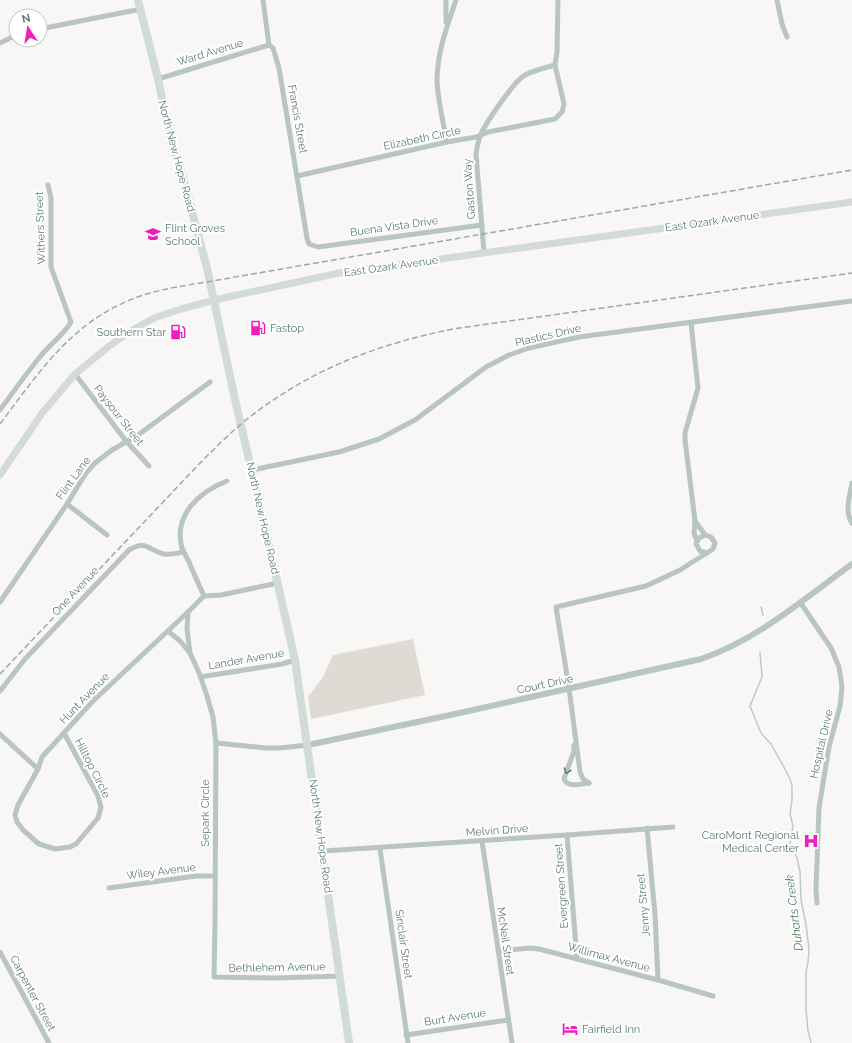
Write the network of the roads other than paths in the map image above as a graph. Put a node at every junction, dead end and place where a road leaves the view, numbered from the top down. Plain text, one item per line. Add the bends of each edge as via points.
1 (138, 0) edge
2 (263, 0) edge
3 (446, 0) edge
4 (456, 0) edge
5 (558, 0) edge
6 (777, 0) edge
7 (141, 9) junction
8 (48, 27) edge
9 (446, 28) junction
10 (787, 37) dead end
11 (269, 45) junction
12 (555, 65) junction
13 (158, 79) junction
14 (481, 134) junction
15 (447, 142) junction
16 (297, 176) junction
17 (48, 185) dead end
18 (852, 202) edge
19 (482, 225) junction
20 (309, 244) joint
21 (484, 253) junction
22 (213, 296) junction
23 (852, 302) edge
24 (691, 323) junction
25 (75, 374) junction
26 (210, 382) dead end
27 (0, 410) edge
28 (126, 441) junction
29 (149, 466) dead end
30 (252, 470) junction
31 (0, 475) edge
32 (226, 481) dead end
33 (852, 482) edge
34 (67, 504) junction
35 (695, 521) junction
36 (852, 523) edge
37 (107, 534) dead end
38 (705, 534) junction
39 (697, 540) junction
40 (697, 548) junction
41 (183, 552) junction
42 (707, 553) junction
43 (693, 561) junction
44 (852, 564) edge
45 (278, 583) junction
46 (204, 596) junction
47 (0, 602) edge
48 (800, 602) junction
49 (188, 612) junction
50 (168, 631) junction
51 (190, 653) junction
52 (295, 660) junction
53 (200, 677) junction
54 (570, 688) junction
55 (0, 691) edge
56 (64, 733) junction
57 (0, 734) edge
58 (575, 736) junction
59 (216, 743) junction
60 (308, 745) junction
61 (38, 769) junction
62 (673, 827) dead end
63 (647, 828) junction
64 (567, 836) junction
65 (482, 841) junction
66 (380, 849) junction
67 (323, 851) junction
68 (215, 876) junction
69 (109, 888) dead end
70 (817, 903) dead end
71 (498, 951) junction
72 (0, 952) edge
73 (577, 959) junction
74 (341, 976) junction
75 (214, 977) joint
76 (658, 980) junction
77 (713, 996) dead end
78 (508, 1020) junction
79 (406, 1034) junction
80 (48, 1043) edge
81 (349, 1043) edge
82 (408, 1043) edge
83 (512, 1043) edge

1 - 7 main road, North New Hope Road
2 - 11 street, Francis Street
3 - 9 street
4 - 9 street
5 - 12 street
6 - 10 street
7 - 8 street
7 - 13 main road, North New Hope Road
9 - 15 street via 437,80
11 - 13 street, Ward Avenue
11 - 16 street, Francis Street via 273,48 279,68
12 - 14 street, Gaston Way via 530,72 520,78
12 - 14 street, Elizabeth Circle via 564,104 559,116 551,120
13 - 22 main road, North New Hope Road via 171,141
14 - 15 street, Elizabeth Circle
14 - 19 street, Gaston Way via 476,154
15 - 16 street, Elizabeth Circle
16 - 20 street, Francis Street
17 - 27 street, Withers Street via 51,198 51,267 71,322 44,351
18 - 21 main road, East Ozark Avenue
19 - 20 street, Buena Vista Drive via 318,247
19 - 21 street, Gaston Way
21 - 22 main road, East Ozark Avenue via 339,273
22 - 25 main road, East Ozark Avenue via 142,324
22 - 30 main road, North New Hope Road
23 - 24 street, Plastics Drive
24 - 30 street, Plastics Drive via 579,337 519,351 486,367 415,420 379,439 339,452
24 - 35 street via 698,388 684,440
25 - 28 street, Paysour Street
25 - 31 main road, East Ozark Avenue via 43,412
26 - 28 street, Flint Lane
28 - 29 street, Paysour Street
28 - 34 street, Flint Lane via 95,463
30 - 45 main road, North New Hope Road
32 - 41 street via 199,496 189,508 181,529
33 - 36 street via 848,510
34 - 37 street
34 - 47 street, Flint Lane
35 - 38 street
35 - 39 street via 694,533
38 - 39 street
38 - 42 street via 715,543 713,549
39 - 40 street
40 - 42 street
40 - 43 street
41 - 46 street
41 - 55 street, One Avenue via 168,554 139,545 129,550 25,659
42 - 43 street
43 - 54 street via 671,575 646,586 556,607
44 - 48 street, Court Drive
45 - 46 street
45 - 52 main road, North New Hope Road
46 - 49 street
48 - 54 street, Court Drive via 750,637 715,654 673,666
48 - 70 street, Hospital Drive via 831,648 839,667 842,687 819,808
49 - 50 street, Hunt Avenue
49 - 51 street, Separk Circle
50 - 51 street, Separk Circle
50 - 56 street, Hunt Avenue via 93,701
51 - 53 street, Separk Circle
52 - 53 street, Lander Avenue
52 - 60 main road, North New Hope Road
53 - 59 street, Separk Circle via 213,717
54 - 58 street
54 - 60 street, Court Drive
56 - 61 street, Hunt Avenue via 42,757
56 - 61 street, Hilltop Circle via 98,796 101,807 98,818 76,844 70,847 55,849 39,844 17,822 15,815 18,805
57 - 61 street
58 -> 58 street via 574,751 564,779 570,785 589,783 583,779 580,772
59 - 60 street, Court Drive via 266,748
59 - 68 street, Separk Circle
60 - 67 main road, North New Hope Road
62 - 63 street, Melvin Drive
63 - 64 street, Melvin Drive
63 - 76 street, Jenny Street
64 - 65 street, Melvin Drive
64 - 73 street, Evergreen Street
65 - 66 street, Melvin Drive
65 - 71 street, McNeil Street
66 - 67 street, Melvin Drive
66 - 79 street, Sinclair Street
67 - 74 main road, North New Hope Road
68 - 69 street, Wiley Avenue via 196,876
68 - 75 street, Separk Circle
71 - 73 street, Willimax Avenue via 530,948
71 - 78 street, McNeil Street
72 - 80 street, Carpenter Street
73 - 76 street, Willimax Avenue
74 - 75 street, Bethlehem Avenue
74 - 81 main road, North New Hope Road
76 - 77 street, Willimax Avenue
78 - 79 street, Burt Avenue
78 - 83 street, McNeil Street
79 - 82 street, Sinclair Street

